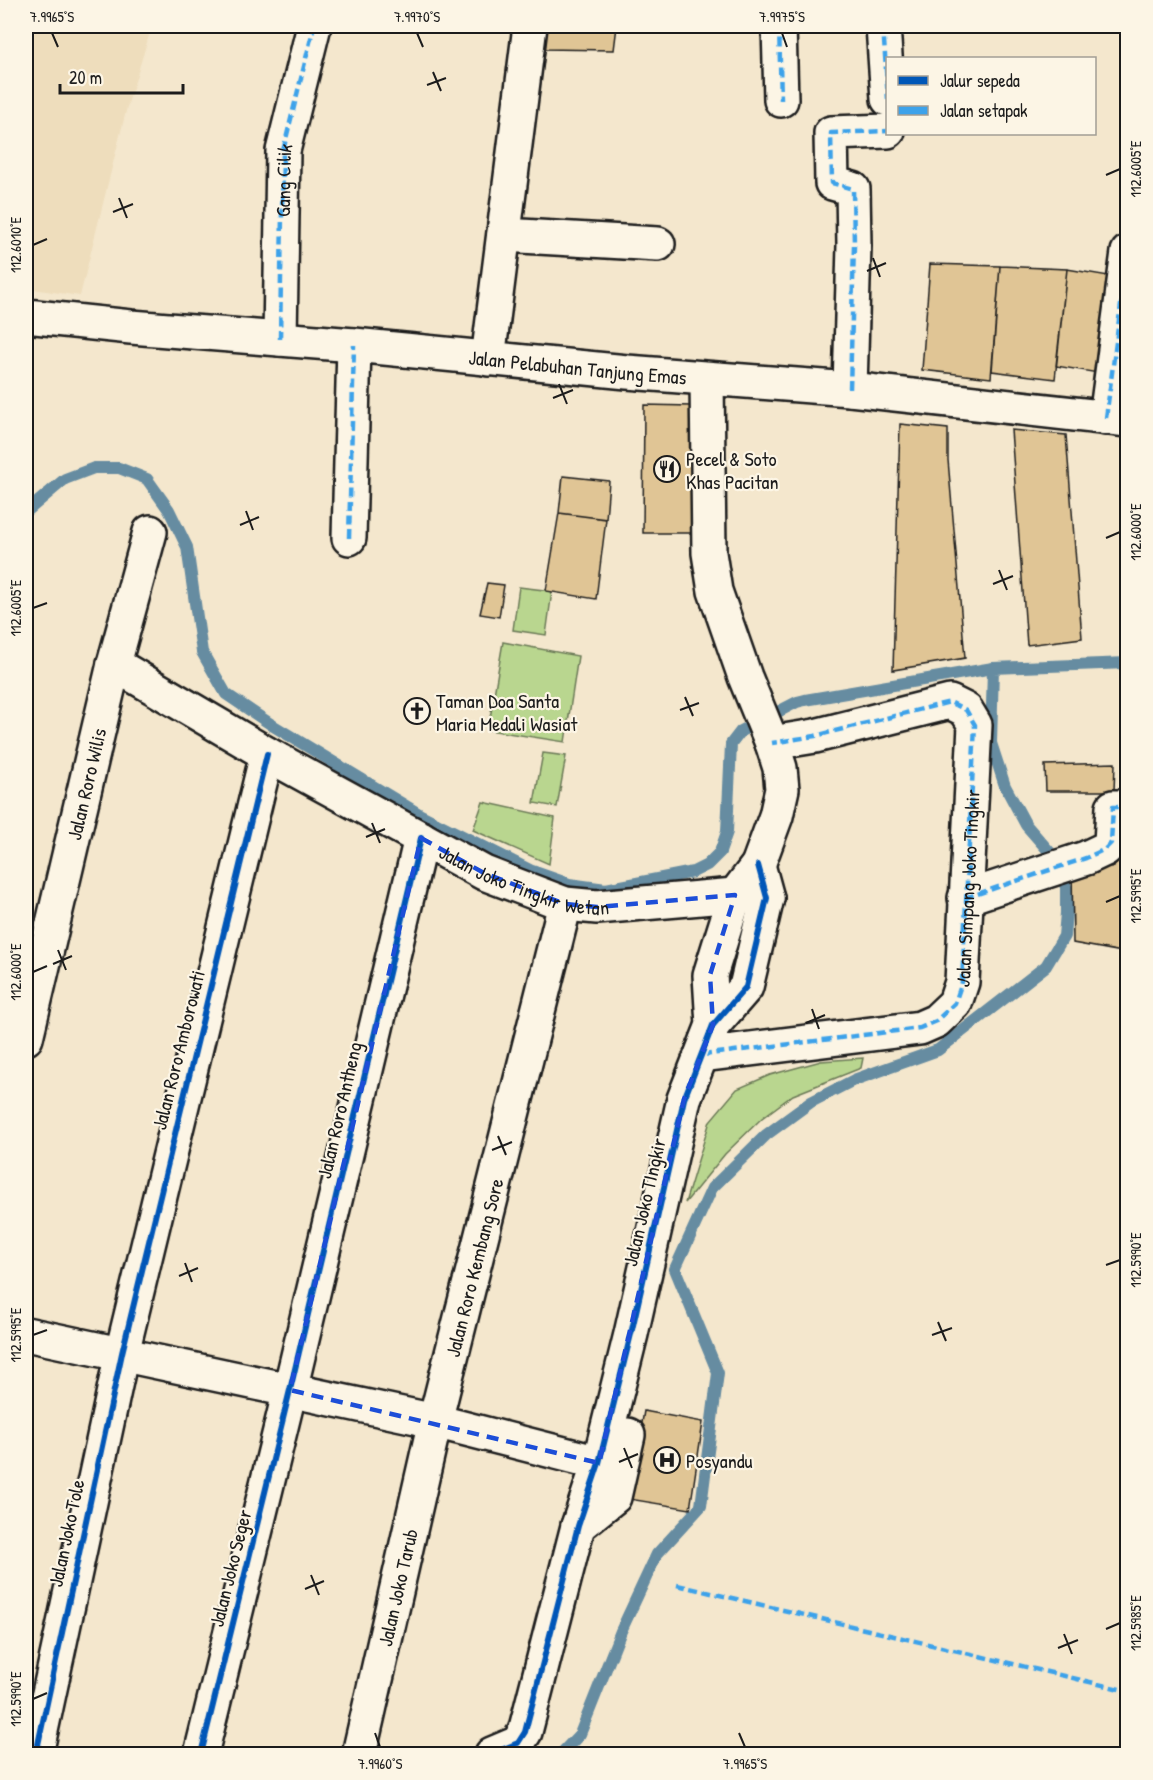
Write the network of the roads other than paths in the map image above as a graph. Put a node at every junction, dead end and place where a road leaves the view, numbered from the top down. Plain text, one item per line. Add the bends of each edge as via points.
1 (314, 26) edge
2 (530, 26) edge
3 (779, 26) edge
4 (883, 26) edge
5 (886, 70) edge
6 (781, 100) dead end
7 (886, 131) edge
8 (504, 235) junction
9 (658, 244) dead end
10 (1128, 252) edge
11 (26, 316) edge
12 (280, 339) junction
13 (354, 345) junction
14 (489, 359) junction
15 (707, 379) junction
16 (850, 389) junction
17 (1117, 419) edge
18 (150, 532) dead end
19 (349, 538) dead end
20 (114, 664) junction
21 (770, 737) junction
22 (267, 754) junction
23 (1128, 807) edge
24 (421, 838) junction
25 (758, 865) junction
26 (735, 895) junction
27 (767, 897) junction
28 (965, 898) junction
29 (565, 904) junction
30 (714, 1025) junction
31 (26, 1038) edge
32 (702, 1055) junction
33 (26, 1334) edge
34 (631, 1334) junction
35 (122, 1353) junction
36 (290, 1390) junction
37 (435, 1421) junction
38 (599, 1463) junction
39 (578, 1526) junction
40 (36, 1755) edge
41 (201, 1755) edge
42 (358, 1755) edge
43 (492, 1755) edge

1 - 12 street, Gang Cilik via 283,152
2 - 8 street
3 - 6 street
4 - 5 street
7 - 16 street via 831,133 832,183 854,189
8 - 9 street
8 - 14 street
10 - 17 street
11 - 12 street, Jalan Pelabuhan Tanjung Emas
12 - 13 street, Jalan Pelabuhan Tanjung Emas
13 - 14 street, Jalan Pelabuhan Tanjung Emas
13 - 19 street
14 - 15 street, Jalan Pelabuhan Tanjung Emas
15 - 16 street, Jalan Pelabuhan Tanjung Emas
15 - 21 street via 709,552 715,591
16 - 17 street, Jalan Pelabuhan Tanjung Emas
18 - 20 street, Jalan Roro Wilis
20 - 22 street, Jalan Joko Tingkir Wetan
20 - 31 street, Jalan Roro Wilis
21 - 25 street via 782,789
21 - 28 street, Jalan Simpang Joko Tingkir via 815,736 950,702 966,710 975,725
22 - 24 street, Jalan Joko Tingkir Wetan
22 - 35 street, Jalan Roro Amborowati
23 - 28 street via 1113,807 1111,843 1105,849
24 - 29 street, Jalan Joko Tingkir Wetan via 484,873
24 - 36 street, Jalan Roro Antheng
25 - 26 street
25 - 27 street
26 - 27 street, Jalan Joko Tingkir Wetan
26 - 29 street, Jalan Joko Tingkir Wetan via 597,907
26 - 30 street, Jalan Joko TIngkir via 710,975
27 - 30 street, Jalan Joko TIngkir via 746,987
28 - 32 street, Jalan Simpang Joko Tingkir via 962,982 955,1003 936,1021 920,1028
29 - 37 street, Jalan Roro Kembang Sore
30 - 32 street, Jalan Joko TIngkir
32 - 34 street, Jalan Joko TIngkir via 684,1099
33 - 35 street
34 - 38 street, Jalan Joko TIngkir
34 - 39 street, Jalan Joko TIngkir via 636,1402 614,1497
35 - 36 street
35 - 40 street, Jalan Joko Tole
36 - 37 street
36 - 41 street, Jalan Joko Seger
37 - 38 street
37 - 42 street, Jalan Joko Tarub
38 - 39 street, Jalan Joko TIngkir
39 - 43 street via 525,1732 518,1743

